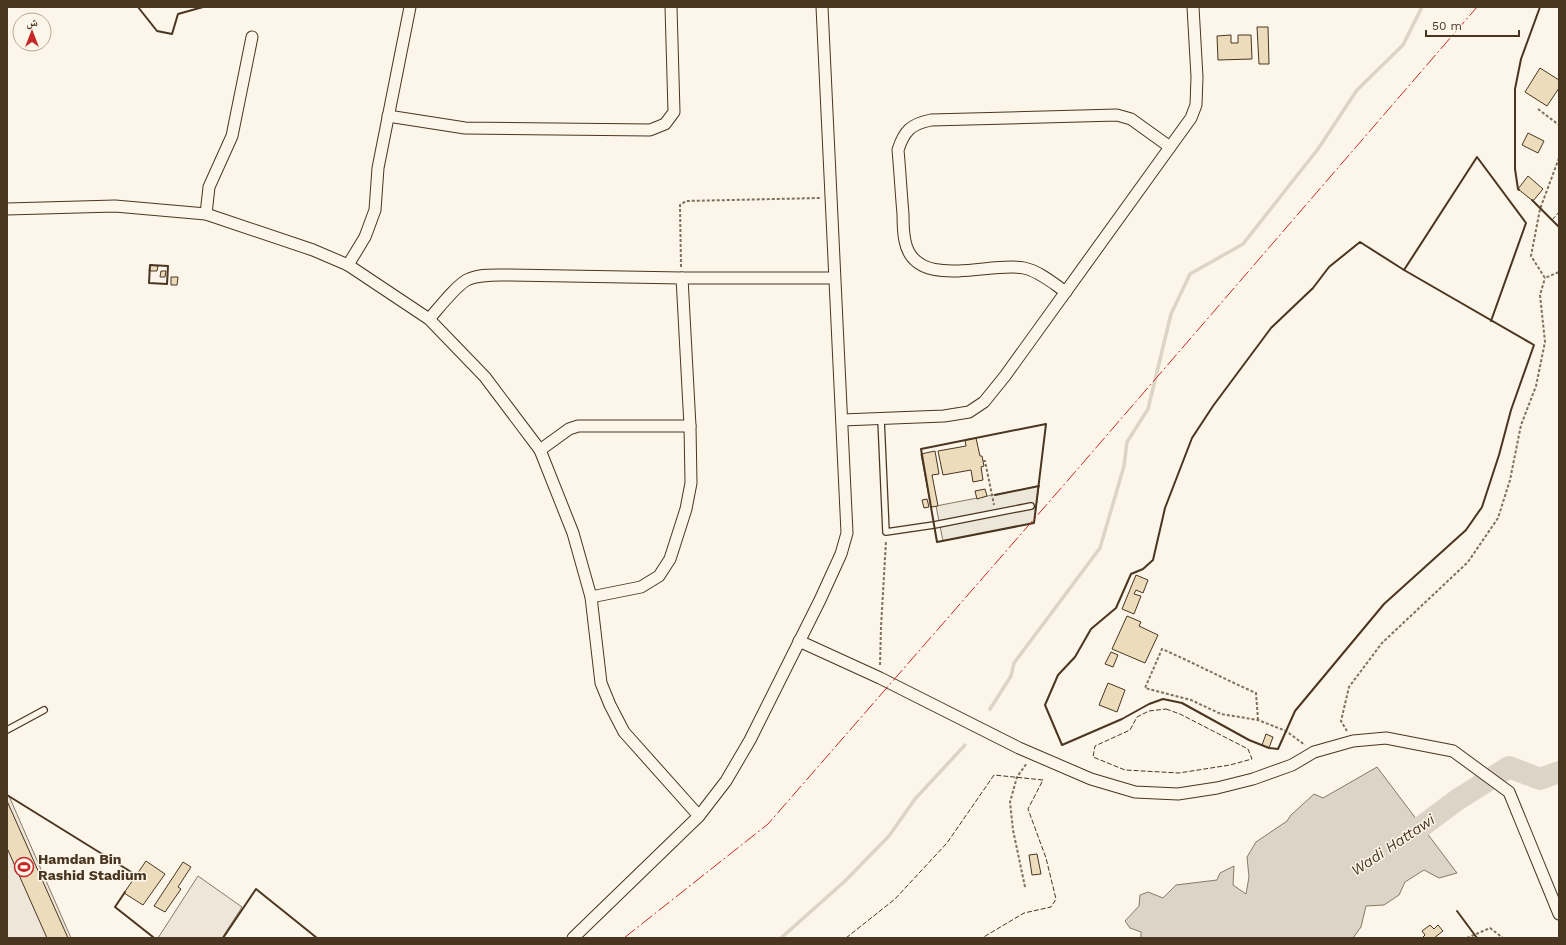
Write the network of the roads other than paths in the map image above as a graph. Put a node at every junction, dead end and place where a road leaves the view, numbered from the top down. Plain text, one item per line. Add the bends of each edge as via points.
1 (410, 7) edge
2 (671, 7) edge
3 (822, 7) edge
4 (1193, 7) edge
5 (252, 37) dead end
6 (388, 116) junction
7 (1170, 147) junction
8 (7, 209) edge
9 (206, 214) junction
10 (348, 265) junction
11 (682, 278) junction
12 (834, 278) junction
13 (1066, 292) junction
14 (429, 319) junction
15 (881, 419) junction
16 (842, 420) junction
17 (690, 426) junction
18 (540, 450) junction
19 (1030, 506) dead end
20 (591, 597) junction
21 (799, 641) junction
22 (44, 710) dead end
23 (7, 730) edge
24 (699, 816) junction
25 (1559, 914) edge
26 (573, 938) edge

1 - 6 street
2 - 6 street via 674,112 665,124 650,130 465,128
3 - 12 street
4 - 7 street via 1196,105 1191,118
5 - 9 street via 232,136 209,187
6 - 10 street via 378,168 375,210 365,237
7 - 13 street
7 - 13 street via 1131,119 1117,116 931,120 908,129 898,150 905,242 911,256 929,269 950,271 1024,268
8 - 9 street via 115,206
9 - 10 street via 313,250
10 - 14 street
11 - 12 street
11 - 14 street via 510,275 475,278 469,279 456,289
11 - 17 street
12 - 16 street
13 - 15 street via 984,402 969,412 944,416
14 - 18 street via 485,377
15 - 16 street
15 - 19 lane via 886,532
16 - 21 street via 847,533 841,554
17 - 18 street via 578,426 569,429
17 - 20 street via 691,483 686,509 670,559 659,576 641,587
18 - 20 street via 573,533
20 - 24 street via 601,683 610,705 624,732
21 - 24 street via 750,740 726,781
21 - 25 street via 1034,754 1091,779 1135,792 1178,794 1217,788 1253,779 1292,765 1314,752 1353,741 1386,738 1453,751 1508,792
22 - 23 lane
24 - 26 street

